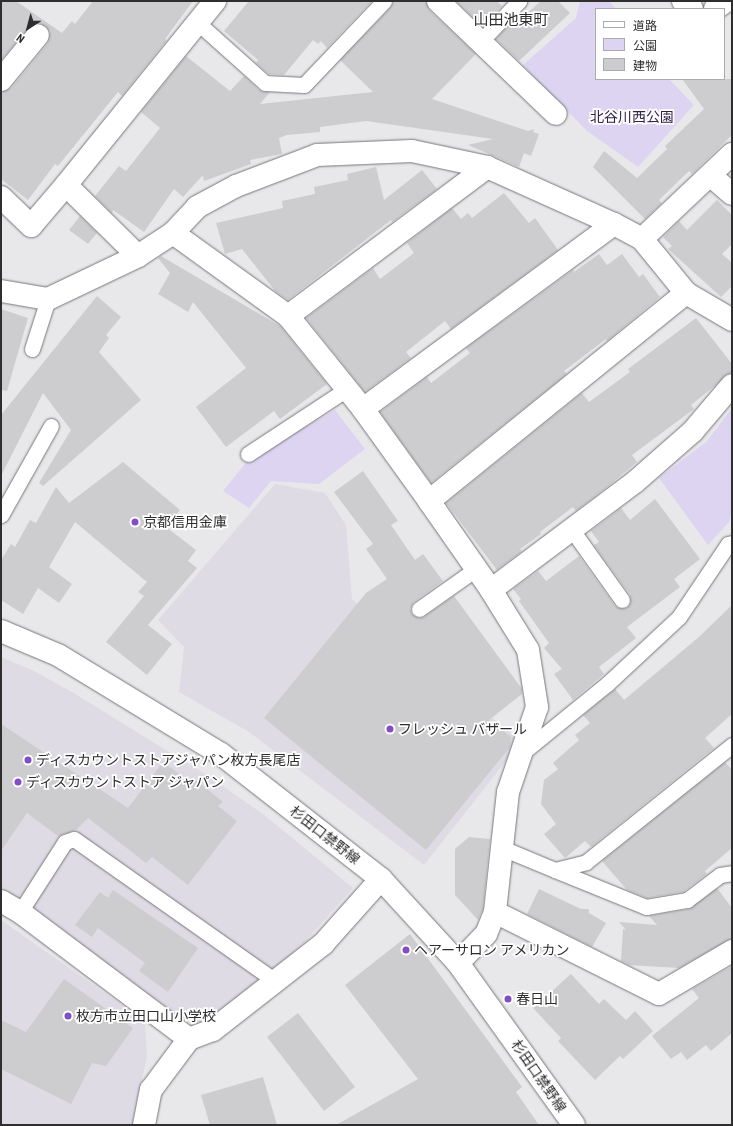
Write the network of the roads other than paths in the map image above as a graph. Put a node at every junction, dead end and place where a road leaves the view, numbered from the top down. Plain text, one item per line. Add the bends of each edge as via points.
1 (215, 1) edge
2 (384, 1) edge
3 (438, 1) edge
4 (519, 1) edge
5 (726, 1) edge
6 (716, 8) edge
7 (198, 23) junction
8 (38, 35) dead end
9 (480, 42) junction
10 (1, 80) edge
11 (556, 114) dead end
12 (732, 154) edge
13 (487, 166) junction
14 (710, 175) junction
15 (66, 186) junction
16 (732, 194) edge
17 (1, 196) edge
18 (614, 224) junction
19 (174, 233) junction
20 (642, 240) junction
21 (138, 256) junction
22 (1, 291) edge
23 (686, 293) junction
24 (48, 299) junction
25 (288, 316) junction
26 (732, 320) edge
27 (32, 349) dead end
28 (732, 385) edge
29 (347, 390) junction
30 (363, 409) junction
31 (51, 426) dead end
32 (248, 454) dead end
33 (429, 501) junction
34 (1, 515) edge
35 (572, 530) junction
36 (732, 543) edge
37 (476, 569) junction
38 (491, 590) junction
39 (622, 600) dead end
40 (419, 609) dead end
41 (1, 631) edge
42 (732, 745) edge
43 (521, 753) junction
44 (502, 848) junction
45 (555, 870) junction
46 (732, 873) edge
47 (381, 879) junction
48 (10, 907) edge
49 (495, 912) junction
50 (732, 951) edge
51 (458, 963) junction
52 (276, 982) junction
53 (189, 1039) junction
54 (144, 1125) edge
55 (574, 1125) edge

1 - 7 street
2 - 7 lane via 304,85 265,83
3 - 9 street
4 - 9 lane
5 - 6 street
7 - 15 street
8 - 10 street
9 - 11 street
12 - 14 street
13 - 18 street
13 - 19 street via 412,151 317,155 236,186 197,207
13 - 25 street
14 - 16 street
14 - 20 street
15 - 17 street via 31,226
15 - 21 street
18 - 20 street
18 - 30 street
19 - 21 street
19 - 25 street
20 - 23 street
21 - 24 street
22 - 24 street
23 - 26 street
23 - 33 street
24 - 27 lane
25 - 29 street
28 - 35 street via 693,431 635,482
29 - 30 street
29 - 32 lane
30 - 33 street
31 - 34 lane
33 - 37 street
35 - 38 street
35 - 39 lane
36 - 43 lane via 728,544 679,617 607,684
37 - 38 street
37 - 40 lane
38 - 43 street via 528,650 537,707
41 - 47 street, 杉田口禁野線 via 58,656 221,754
42 - 45 lane via 586,862
43 - 44 street via 508,792
44 - 45 lane
44 - 49 street
45 - 46 lane via 646,907 687,900 720,875
47 - 51 street, 杉田口禁野線
47 - 52 street via 323,944
48 - 52 lane via 65,842 74,839
48 - 53 street
49 - 50 street via 659,994
49 - 51 street via 486,934
51 - 55 street, 杉田口禁野線
52 - 53 street via 213,1030
53 - 54 street via 151,1090

